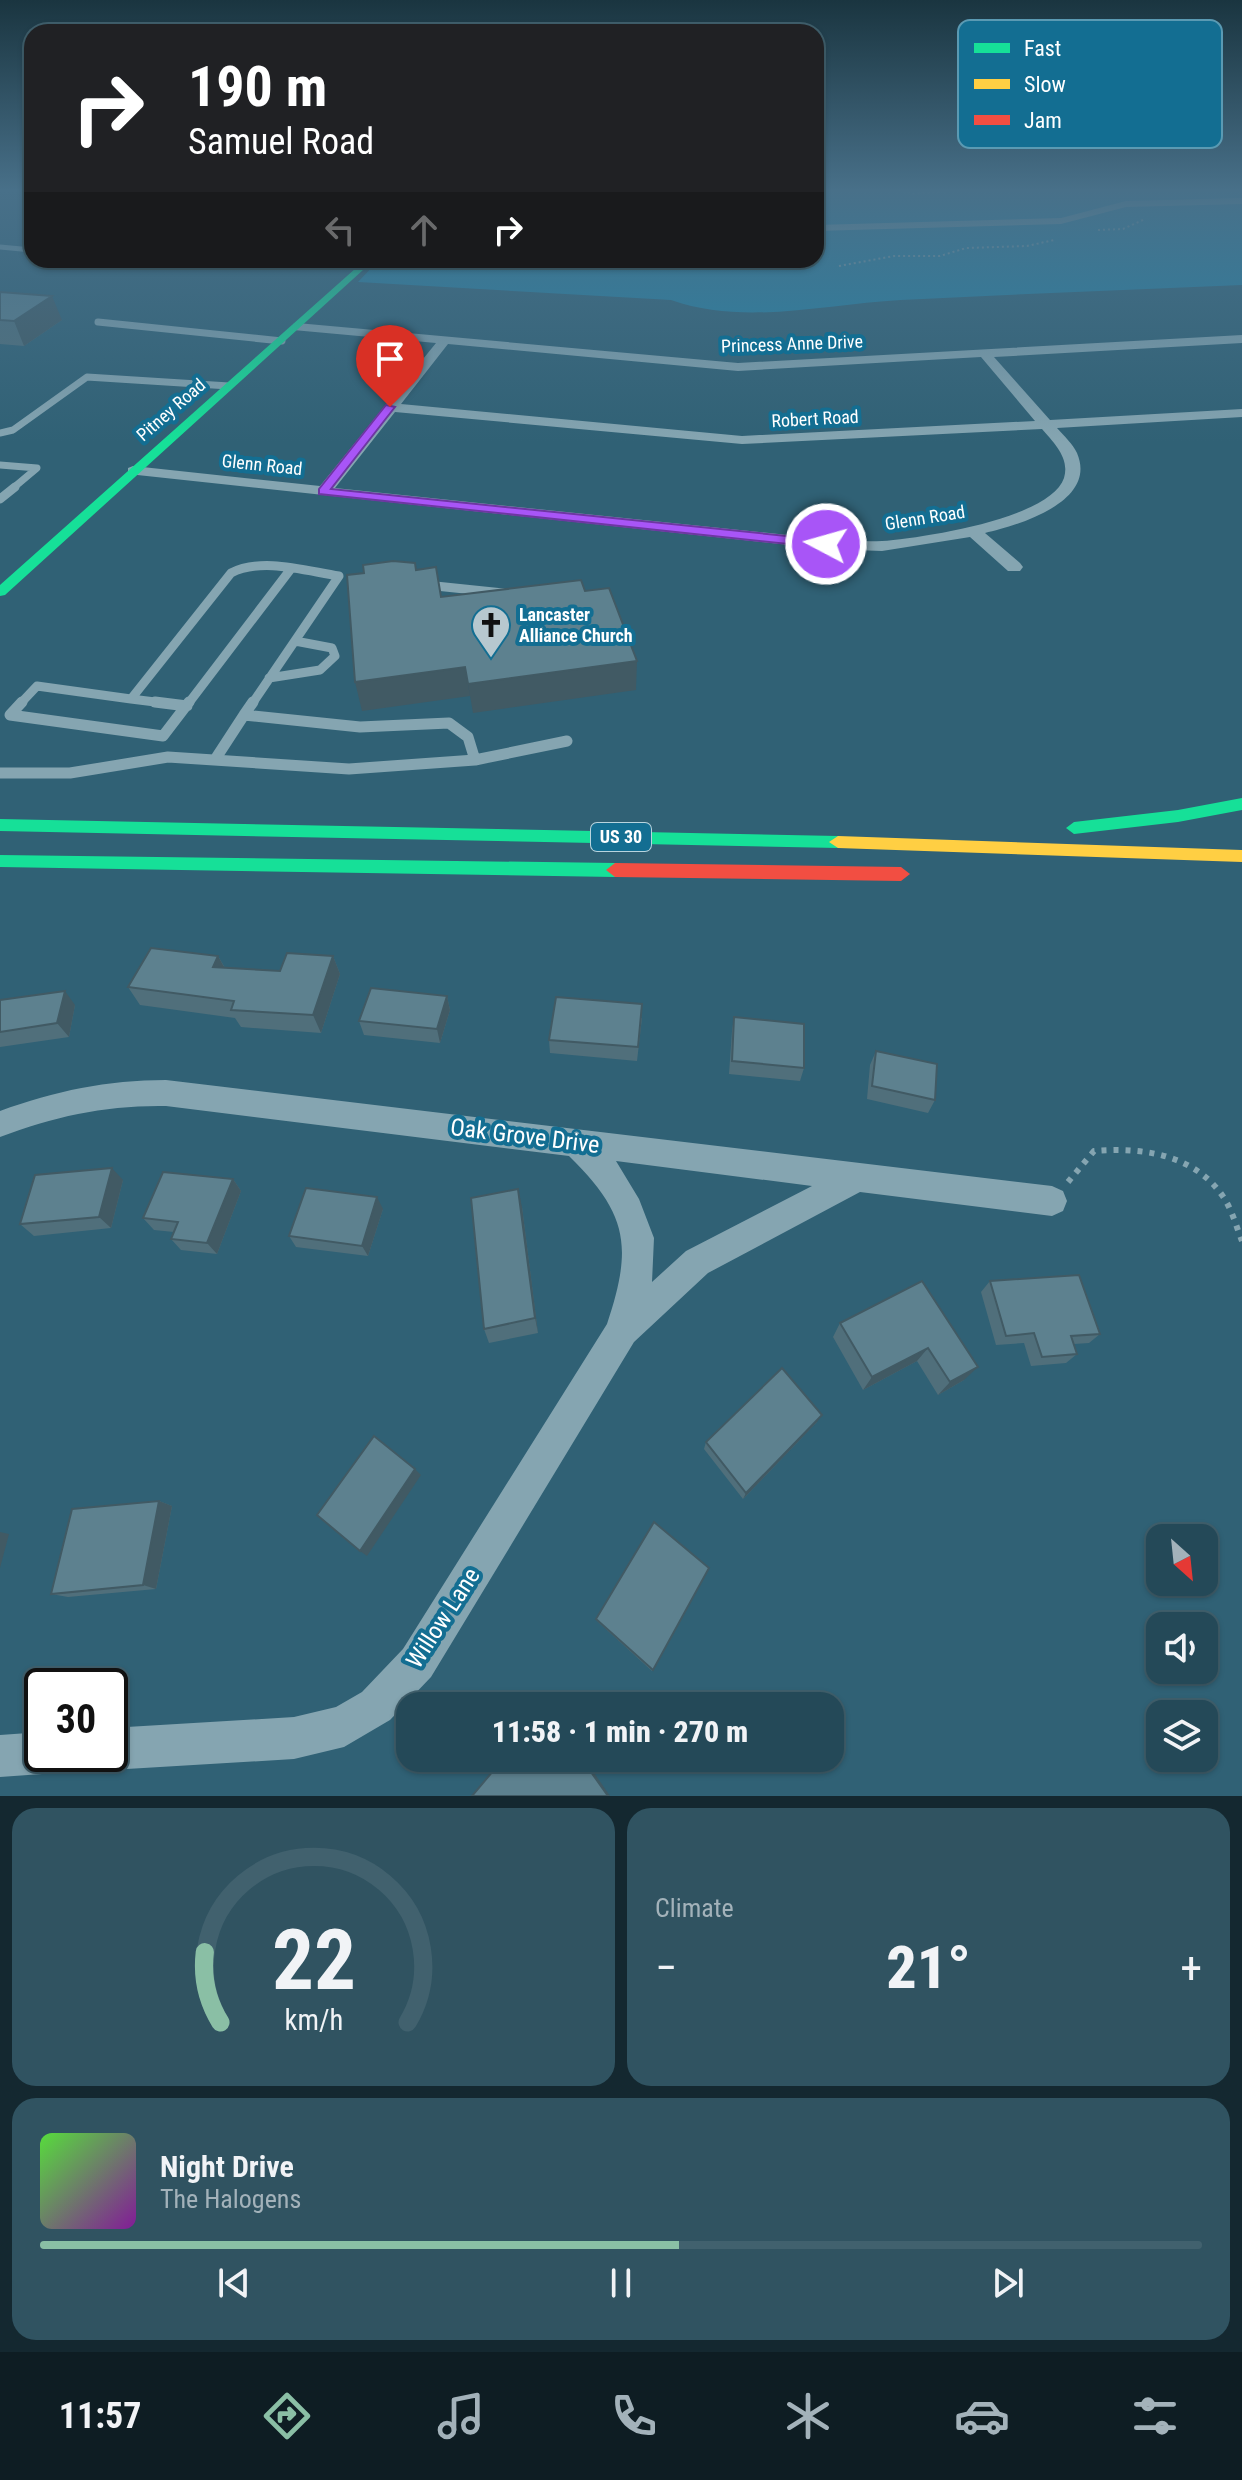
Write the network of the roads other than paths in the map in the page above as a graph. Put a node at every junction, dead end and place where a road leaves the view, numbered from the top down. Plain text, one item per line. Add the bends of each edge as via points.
1 (355, 274) edge
2 (98, 322) dead end
3 (297, 327) junction
4 (1242, 339) edge
5 (445, 340) junction
6 (282, 341) junction
7 (983, 352) junction
8 (229, 386) junction
9 (390, 407) junction
10 (1242, 413) edge
11 (1046, 424) junction
12 (0, 433) edge
13 (0, 465) edge
14 (133, 471) junction
15 (323, 492) junction
16 (0, 499) edge
17 (973, 531) junction
18 (1014, 567) dead end
19 (290, 570) junction
20 (9, 575) edge
21 (339, 576) junction
22 (355, 578) edge
23 (417, 584) edge
24 (0, 592) edge
25 (511, 594) edge
26 (295, 641) junction
27 (269, 678) junction
28 (131, 699) junction
29 (187, 706) junction
30 (244, 715) junction
31 (163, 736) junction
32 (567, 741) dead end
33 (216, 758) junction
34 (145, 759) junction
35 (475, 760) junction
36 (0, 773) edge
37 (1242, 804) edge
38 (0, 825) edge
39 (1059, 829) dead end
40 (1032, 830) dead end
41 (582, 836) junction
42 (1242, 856) edge
43 (0, 861) edge
44 (927, 875) dead end
45 (0, 1124) edge
46 (575, 1142) junction
47 (859, 1177) junction
48 (1052, 1201) road end
49 (621, 1333) junction
50 (128, 1748) edge
51 (24, 1754) edge
52 (0, 1756) edge

1 - 3 main road, Pitney Road
2 - 6 lane
3 - 5 street, Princess Anne Drive
3 - 6 main road, Pitney Road
4 - 7 street, Princess Anne Drive
5 - 7 street, Princess Anne Drive via 738,367
5 - 9 street
6 - 8 main road, Pitney Road
7 - 11 street, Glenn Road
8 - 12 lane via 87,377 13,430
8 - 14 main road, Pitney Road
9 - 11 street, Robert Road via 742,440
9 - 15 street
10 - 11 street, Robert Road
11 - 17 street, Glenn Road via 1070,455 1073,470 1067,488 1028,514
13 - 16 lane via 37,468
14 - 15 street, Glenn Road
14 - 20 main road, Pitney Road
15 - 17 street, Glenn Road via 838,545 911,543
17 - 18 street
19 - 21 lane
19 - 28 lane via 247,565 234,569
19 - 29 lane
20 - 24 main road, Pitney Road
21 - 22 lane
21 - 26 lane
23 - 25 lane
26 - 27 lane
26 - 27 lane via 332,648 335,656 320,670
27 - 30 lane
28 - 29 lane
28 - 31 lane via 37,686 10,715
29 - 31 lane
30 - 33 lane
30 - 35 lane via 360,727 449,723 468,737
31 - 34 lane
32 - 35 lane
33 - 34 lane
33 - 35 lane via 349,769
34 - 36 lane via 70,773
37 - 39 main road
38 - 41 main road, US 30
40 - 41 main road
41 - 42 main road, US 30
43 - 44 main road, US 30
45 - 46 street, Oak Grove Drive via 88,1096 166,1093
46 - 47 street, Oak Grove Drive
46 - 49 street, Willow Lane via 610,1176 638,1238 636,1286
47 - 48 street, Oak Grove Drive
47 - 49 street, Willow Lane via 697,1262
49 - 50 street, Willow Lane via 417,1663 376,1706 344,1726 294,1738
51 - 52 street

